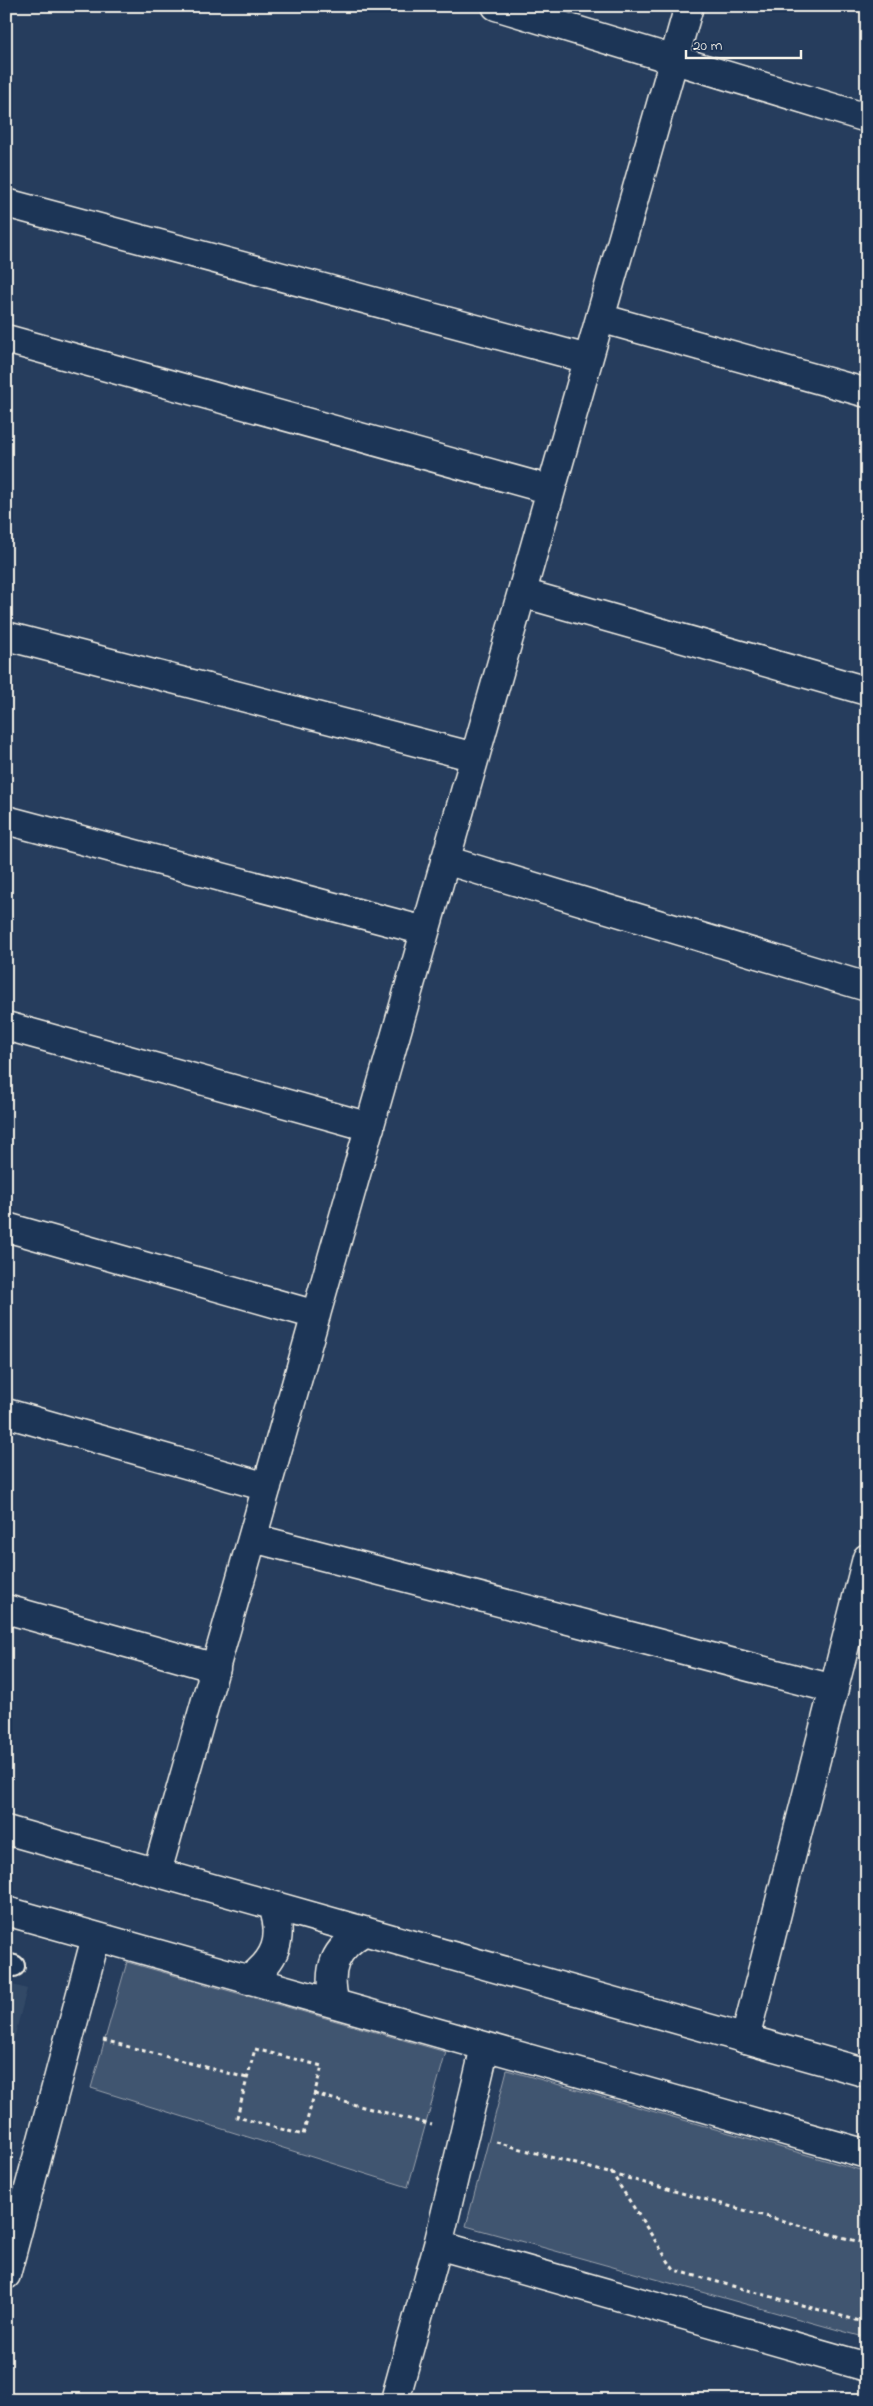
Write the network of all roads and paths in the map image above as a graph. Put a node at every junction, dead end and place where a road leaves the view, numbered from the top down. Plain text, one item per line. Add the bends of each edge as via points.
1 (496, 6) edge
2 (688, 6) edge
3 (673, 60) junction
4 (867, 118) edge
5 (6, 203) edge
6 (600, 318) junction
7 (6, 339) edge
8 (588, 359) junction
9 (867, 393) edge
10 (551, 490) junction
11 (522, 593) junction
12 (6, 636) edge
13 (867, 691) edge
14 (475, 757) junction
15 (6, 820) edge
16 (446, 860) junction
17 (425, 931) junction
18 (867, 986) edge
19 (6, 1026) edge
20 (370, 1127) junction
21 (6, 1227) edge
22 (316, 1315) junction
23 (6, 1413) edge
24 (267, 1486) junction
25 (253, 1538) junction
26 (867, 1558) edge
27 (6, 1609) edge
28 (216, 1668) junction
29 (834, 1689) junction
30 (6, 1830) edge
31 (157, 1872) junction
32 (273, 1906) junction
33 (6, 1911) edge
34 (365, 1931) junction
35 (96, 1937) junction
36 (248, 1980) junction
37 (335, 2004) junction
38 (71, 2032) junction
39 (745, 2039) junction
40 (485, 2046) junction
41 (867, 2073) edge
42 (247, 2078) junction
43 (314, 2094) junction
44 (464, 2134) junction
45 (867, 2154) edge
46 (610, 2172) junction
47 (438, 2244) junction
48 (867, 2244) edge
49 (6, 2276) edge
50 (867, 2323) edge
51 (867, 2367) edge
52 (396, 2400) edge

1 - 3 street
2 - 3 street
3 - 4 street
3 - 6 street
5 - 8 street
6 - 8 street
6 - 9 street
7 - 10 street
8 - 10 street
10 - 11 street
11 - 13 street
11 - 14 street
12 - 14 street
14 - 16 street
15 - 17 street
16 - 17 street
16 - 18 street
17 - 20 street
19 - 20 street
20 - 22 street
21 - 22 street
22 - 24 street
23 - 24 street
24 - 25 street
25 - 28 street
25 - 29 street
26 - 29 street
27 - 28 street
28 - 31 street
29 - 39 street
30 - 31 street
31 - 32 street
32 - 34 street
32 - 36 street via 279,1922 278,1939 262,1970
33 - 35 street
34 - 37 street via 350,1940 338,1954 331,1970 330,1987
34 - 39 street
35 - 36 street
35 - 38 street
36 - 37 street
37 - 40 street
38 - 42 path
38 - 49 street
39 - 41 street
40 - 44 street
40 - 45 street
42 - 43 path via 255,2049 322,2066
42 - 43 path via 237,2117 303,2135
43 - 44 path
44 - 46 path
44 - 47 street
46 - 48 path
46 - 50 path via 674,2270
47 - 51 street
47 - 52 street

